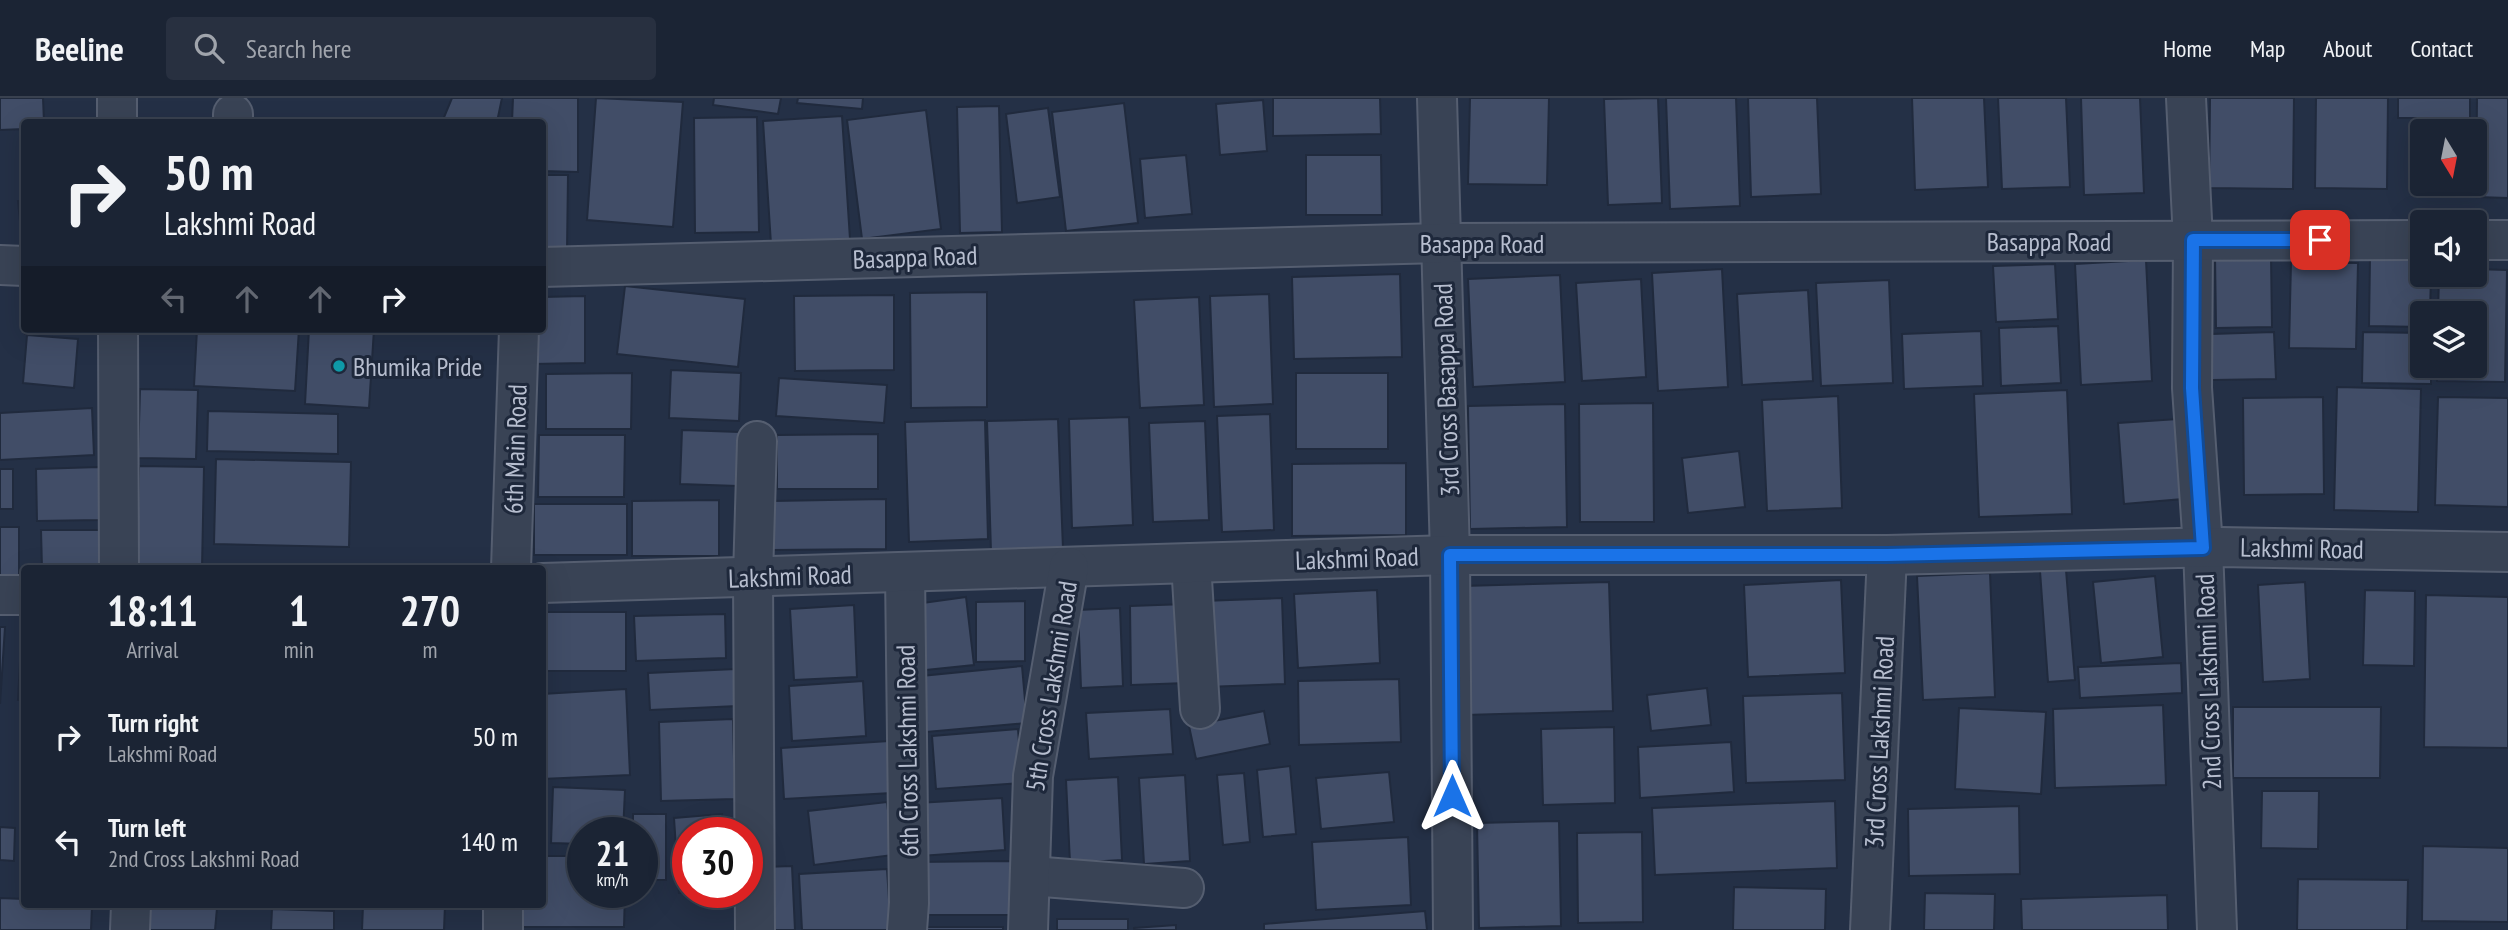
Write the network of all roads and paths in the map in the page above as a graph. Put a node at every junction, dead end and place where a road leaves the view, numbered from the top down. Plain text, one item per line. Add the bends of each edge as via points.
1 (117, 98) edge
2 (1437, 98) edge
3 (2186, 98) edge
4 (117, 119) edge
5 (2193, 240) junction
6 (2410, 240) edge
7 (2487, 240) edge
8 (2508, 240) edge
9 (1441, 243) junction
10 (0, 265) edge
11 (21, 266) edge
12 (546, 267) edge
13 (118, 333) edge
14 (519, 333) edge
15 (757, 442) dead end
16 (2203, 548) junction
17 (2508, 552) edge
18 (1450, 555) junction
19 (1887, 555) junction
20 (1191, 563) junction
21 (119, 565) edge
22 (511, 565) edge
23 (1069, 567) junction
24 (905, 572) junction
25 (753, 577) junction
26 (546, 583) edge
27 (0, 595) edge
28 (21, 595) edge
29 (1200, 709) dead end
30 (1031, 876) junction
31 (1184, 888) dead end
32 (131, 908) edge
33 (503, 908) edge
34 (130, 930) edge
35 (503, 930) edge
36 (755, 930) edge
37 (907, 930) edge
38 (1028, 930) edge
39 (1453, 930) edge
40 (1870, 930) edge
41 (2217, 930) edge

1 - 4 street
2 - 9 street, 3rd Cross Basappa Road
3 - 5 street, 2nd Cross Lakshmi Road
5 - 6 street, Basappa Road
5 - 9 street, Basappa Road
5 - 16 street, 2nd Cross Lakshmi Road via 2192,388
7 - 8 street
9 - 12 street, Basappa Road
9 - 18 street, 3rd Cross Basappa Road
10 - 11 street
13 - 21 street
14 - 22 street, 6th Main Road
15 - 25 street
16 - 17 street, Lakshmi Road
16 - 19 street, Lakshmi Road
16 - 41 street, 2nd Cross Lakshmi Road
18 - 19 street, Lakshmi Road
18 - 20 street, Lakshmi Road
18 - 39 street, 3rd Cross Basappa Road
19 - 40 street, 3rd Cross Lakshmi Road
20 - 23 street, Lakshmi Road
20 - 29 street
23 - 24 street, Lakshmi Road
23 - 30 street, 5th Cross Lakshmi Road via 1033,776
24 - 25 street, Lakshmi Road
24 - 37 street, 6th Cross Lakshmi Road
25 - 26 street, Lakshmi Road
25 - 36 street
27 - 28 street
30 - 31 street
30 - 38 street, 5th Cross Lakshmi Road
32 - 34 street
33 - 35 street

